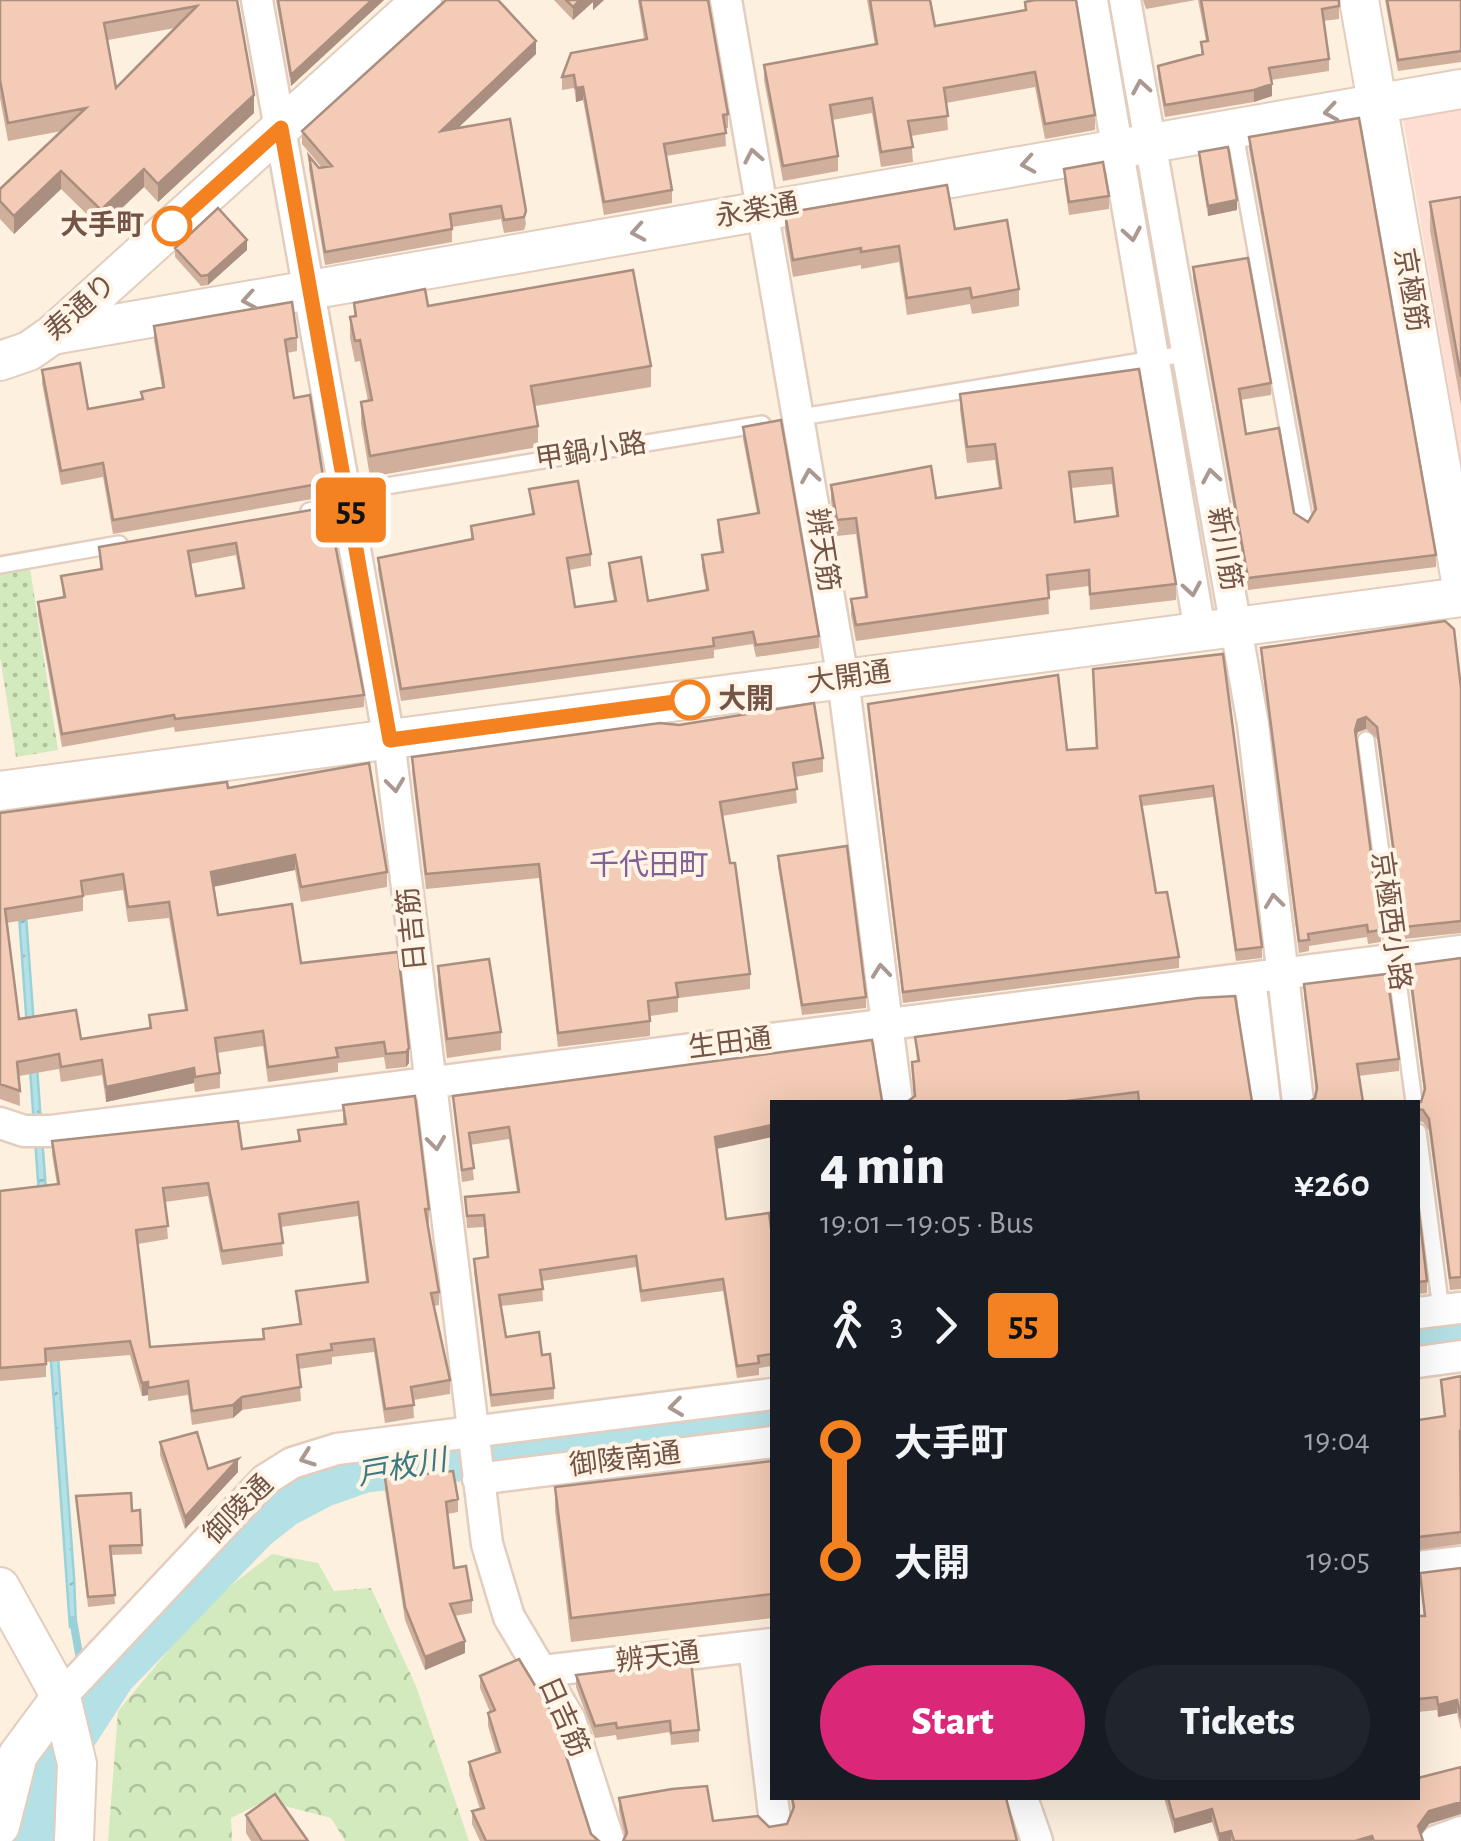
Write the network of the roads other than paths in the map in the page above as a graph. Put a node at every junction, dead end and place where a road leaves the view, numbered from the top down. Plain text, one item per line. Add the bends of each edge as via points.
1 (256, 0) edge
2 (422, 0) edge
3 (726, 0) edge
4 (1092, 0) edge
5 (1125, 0) edge
6 (1358, 0) edge
7 (1461, 89) edge
8 (1377, 104) junction
9 (281, 128) junction
10 (1234, 128) junction
11 (1134, 145) junction
12 (764, 210) junction
13 (309, 289) junction
14 (52, 334) junction
15 (1171, 356) junction
16 (0, 361) edge
17 (800, 418) junction
18 (350, 504) junction
19 (291, 514) edge
20 (1306, 523) edge
21 (136, 542) edge
22 (0, 565) edge
23 (1461, 581) edge
24 (1461, 596) edge
25 (1237, 626) junction
26 (1200, 631) junction
27 (844, 679) junction
28 (390, 740) junction
29 (1366, 740) dead end
30 (0, 791) edge
31 (1461, 951) edge
32 (1396, 960) junction
33 (1283, 974) junction
34 (1250, 978) junction
35 (888, 1024) junction
36 (429, 1082) junction
37 (898, 1100) edge
38 (1265, 1100) edge
39 (1298, 1100) edge
40 (1414, 1100) edge
41 (0, 1123) edge
42 (1420, 1150) edge
43 (1440, 1310) edge
44 (1461, 1356) edge
45 (1420, 1362) edge
46 (770, 1394) edge
47 (472, 1436) junction
48 (770, 1442) edge
49 (477, 1475) junction
50 (1461, 1562) edge
51 (1420, 1567) edge
52 (0, 1587) edge
53 (763, 1645) edge
54 (543, 1671) junction
55 (62, 1697) junction
56 (770, 1711) edge
57 (7, 1768) edge
58 (1023, 1800) edge
59 (0, 1826) edge
60 (1461, 1832) edge
61 (74, 1841) edge
62 (609, 1841) edge
63 (1037, 1841) edge
64 (1436, 1841) edge

1 - 9 street, 日吉筋
2 - 9 street, 寿通り
12 -> 3 street, 辨天筋
4 - 11 street, 新川筋
11 -> 5 street, 新川筋
6 - 8 street, 京極筋
7 - 8 street, 永楽通
8 -> 10 street, 永楽通
8 - 23 street, 京極筋
9 - 13 street, 日吉筋
9 - 14 street, 寿通り
10 - 11 street, 永楽通
10 - 20 lane
11 -> 12 street, 永楽通
11 - 15 street, 新川筋
12 -> 13 street, 永楽通
12 - 17 street, 辨天筋
13 -> 14 street, 永楽通
13 - 18 street, 日吉筋
14 - 16 street, 寿通り
15 - 17 lane, 甲鍋小路
25 -> 15 street, 新川筋
15 -> 26 street, 新川筋
17 - 18 lane, 甲鍋小路 via 356,491
27 -> 17 street, 辨天筋
18 - 19 lane, 甲鍋小路
18 - 28 street, 日吉筋
21 - 22 lane
24 - 25 street, 大開通
25 - 26 street, 大開通
33 -> 25 street, 新川筋
26 - 27 street, 大開通
27 - 28 street, 大開通
35 -> 27 street, 辨天筋
28 - 30 street, 大開通
28 -> 36 street, 日吉筋
29 - 32 lane, 京極西小路
31 - 32 street, 生田通
32 - 33 street, 生田通
32 - 40 lane, 京極西小路
33 - 34 street, 生田通
33 - 39 street, 新川筋
34 - 35 street, 生田通
34 - 38 street
35 - 36 street, 生田通
35 - 37 street, 辨天筋
36 - 41 street, 生田通 via 38,1132
36 -> 47 street, 日吉筋
42 - 43 lane
44 - 45 street
46 -> 47 street, 御陵通
47 - 49 street, 日吉筋
47 -> 55 street, 御陵通 via 338,1449 277,1471
48 - 49 street, 御陵南通
49 - 54 street, 日吉筋 via 499,1593
50 - 51 street
52 - 55 street
53 - 54 street, 辨天通
53 - 56 street
54 - 62 street, 日吉筋 via 570,1720
55 - 57 street
55 - 61 street via 77,1764
57 - 59 street
58 - 63 street
60 - 64 street

